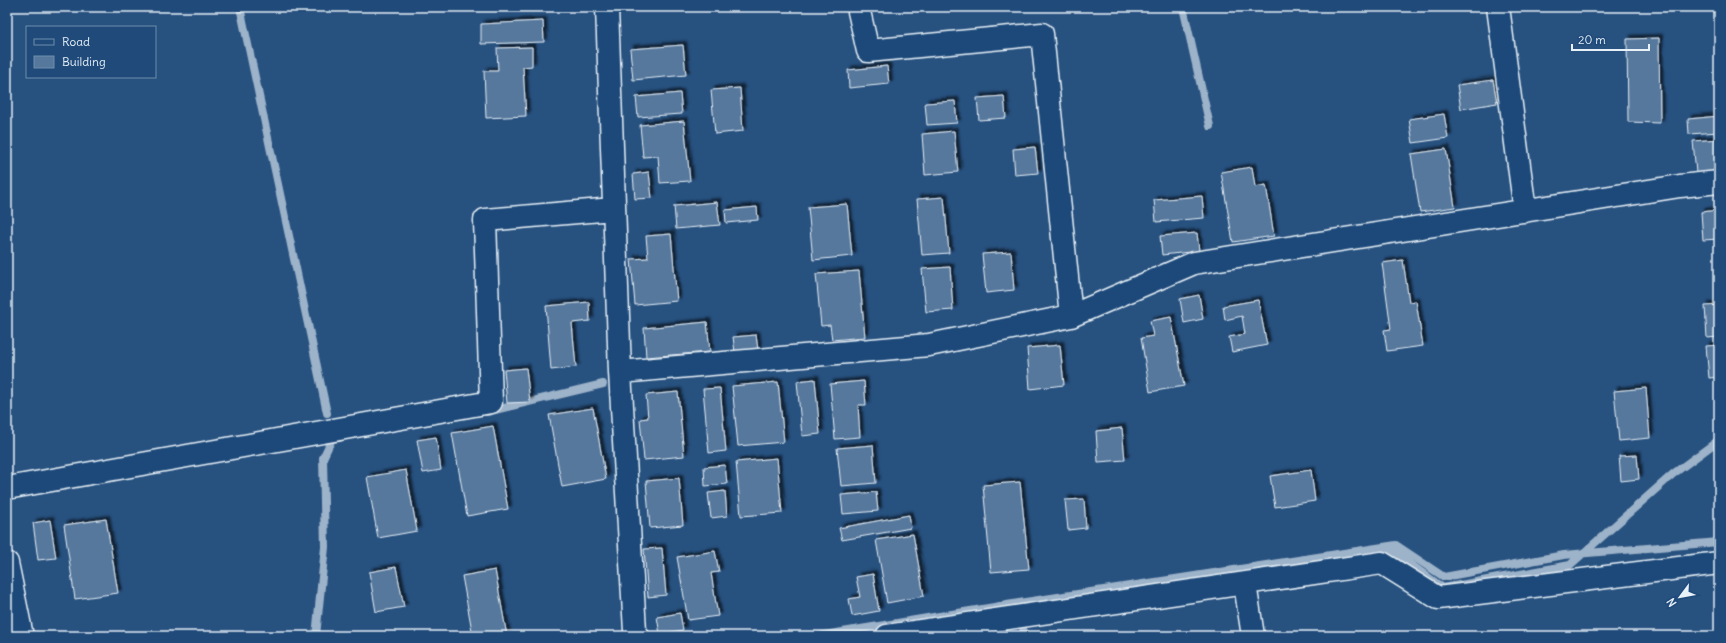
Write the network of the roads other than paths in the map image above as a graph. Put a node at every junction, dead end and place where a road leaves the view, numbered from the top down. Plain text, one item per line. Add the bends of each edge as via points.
1 (607, 7) edge
2 (858, 7) edge
3 (1498, 7) edge
4 (1719, 182) edge
5 (613, 209) junction
6 (1525, 210) junction
7 (1070, 316) junction
8 (620, 372) junction
9 (7, 488) edge
10 (7, 563) edge
11 (1719, 563) edge
12 (1245, 584) junction
13 (22, 636) edge
14 (638, 636) edge
15 (887, 636) edge
16 (1253, 636) edge

1 - 5 street
2 - 7 street via 868,51 1042,34
3 - 6 street
4 - 6 street
5 - 8 street
5 - 9 street via 485,220 491,402
6 - 7 street via 1194,263
7 - 8 street via 929,345
8 - 14 street via 635,631
10 - 13 street
11 - 12 street via 1438,598 1382,563
12 - 15 street
12 - 16 street

